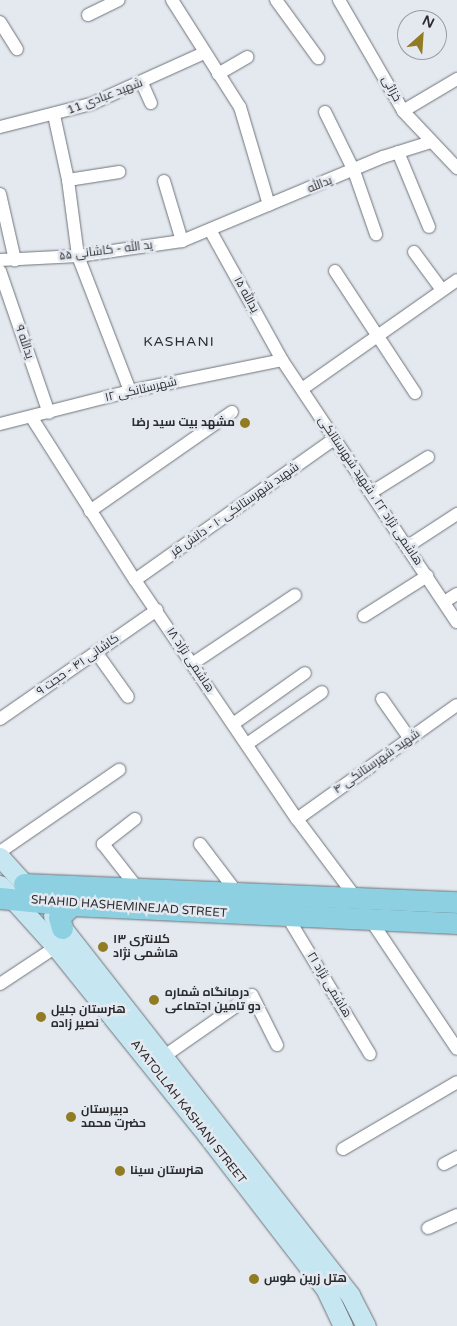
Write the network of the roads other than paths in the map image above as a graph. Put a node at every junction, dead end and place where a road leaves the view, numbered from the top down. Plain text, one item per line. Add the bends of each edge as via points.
1 (119, 0) edge
2 (276, 0) edge
3 (339, 0) edge
4 (177, 2) edge
5 (88, 16) dead end
6 (0, 22) edge
7 (17, 49) dead end
8 (204, 53) junction
9 (248, 57) dead end
10 (318, 58) dead end
11 (218, 74) junction
12 (457, 79) edge
13 (142, 83) junction
14 (151, 103) dead end
15 (404, 111) junction
16 (325, 112) dead end
17 (54, 115) junction
18 (0, 127) edge
19 (431, 142) junction
20 (398, 152) junction
21 (457, 168) edge
22 (354, 171) junction
23 (119, 172) dead end
24 (68, 180) junction
25 (164, 182) dead end
26 (0, 194) edge
27 (269, 205) junction
28 (429, 227) dead end
29 (210, 230) junction
30 (376, 234) dead end
31 (182, 241) junction
32 (414, 252) dead end
33 (78, 256) junction
34 (0, 260) edge
35 (15, 260) junction
36 (0, 271) edge
37 (335, 271) dead end
38 (452, 287) edge
39 (378, 334) junction
40 (282, 360) junction
41 (302, 389) junction
42 (130, 391) junction
43 (416, 393) dead end
44 (232, 412) dead end
45 (49, 413) junction
46 (32, 418) junction
47 (0, 424) edge
48 (334, 439) junction
49 (428, 457) dead end
50 (372, 492) junction
51 (90, 511) junction
52 (457, 514) edge
53 (408, 546) junction
54 (427, 576) junction
55 (135, 580) junction
56 (457, 594) edge
57 (295, 596) dead end
58 (444, 602) junction
59 (157, 610) junction
60 (364, 616) dead end
61 (457, 622) edge
62 (96, 652) junction
63 (192, 664) junction
64 (305, 674) dead end
65 (322, 692) dead end
66 (128, 697) dead end
67 (382, 699) dead end
68 (457, 705) edge
69 (0, 719) edge
70 (233, 724) junction
71 (410, 739) junction
72 (247, 744) junction
73 (119, 770) dead end
74 (135, 819) dead end
75 (297, 819) junction
76 (200, 844) dead end
77 (0, 852) edge
78 (0, 857) edge
79 (139, 890) junction
80 (9, 892) edge
81 (238, 894) junction
82 (356, 898) junction
83 (42, 902) junction
84 (457, 902) edge
85 (72, 905) junction
86 (287, 916) junction
87 (370, 919) junction
88 (457, 923) edge
89 (59, 938) junction
90 (0, 984) edge
91 (277, 1045) dead end
92 (457, 1049) edge
93 (370, 1054) dead end
94 (163, 1057) junction
95 (457, 1082) edge
96 (343, 1148) dead end
97 (457, 1157) edge
98 (444, 1164) dead end
99 (457, 1215) edge
100 (428, 1228) dead end
101 (325, 1288) junction
102 (350, 1295) junction
103 (333, 1326) edge
104 (344, 1326) edge
105 (366, 1326) edge
106 (377, 1326) edge

1 - 5 street
2 - 10 street
3 - 15 street, خزائی
4 - 8 street
6 - 7 street
8 - 11 street
8 - 13 street, شهید عبادی 11
9 - 11 street
11 - 27 street via 240,107
12 - 15 street
13 - 14 street
13 - 17 street, شهید عبادی 11
15 - 19 street, خزائی
16 - 22 street
17 - 18 street, شهید عبادی 11
17 - 24 street
19 - 20 street, یدالله
19 - 21 street, خزائی
20 - 22 street, یدالله
20 - 28 street
22 - 27 street, یدالله
22 - 30 street
23 - 24 street
24 - 33 street
25 - 31 street
26 - 35 street
27 - 29 street, یدالله
29 - 31 street, ید الله - کاشانی ۵۵
29 - 40 street, یدالله ۱۵
31 - 33 street, ید الله - کاشانی ۵۵
32 - 38 street
33 - 35 street, ید الله - کاشانی ۵۵
33 - 42 street
34 - 35 street, ید الله - کاشانی ۵۵
36 - 45 street, یدالله ۹
37 - 39 street
38 - 39 street
39 - 41 street
39 - 43 street
40 - 41 street, هاشمی نژاد ۲۲ ، شهید شهرستانکی
40 - 42 street, شهرستانکی ۱۲
41 - 48 street, هاشمی نژاد ۲۲ ، شهید شهرستانکی
42 - 45 street, شهرستانکی ۱۲
44 - 51 street
45 - 46 street, شهرستانکی ۱۲
46 - 47 street, شهرستانکی ۱۲
46 - 51 street, هاشمی نژاد ۱۸
48 - 50 street, هاشمی نژاد ۲۲ ، شهید شهرستانکی
48 - 55 street, شهید شهرستانکی ۱۰ - دانش فر
49 - 50 street
50 - 53 street, هاشمی نژاد ۲۲ ، شهید شهرستانکی
51 - 55 street, هاشمی نژاد ۱۸
52 - 53 street
53 - 54 street, هاشمی نژاد ۲۲ ، شهید شهرستانکی
54 - 58 street, هاشمی نژاد ۲۲ ، شهید شهرستانکی
54 - 60 street
55 - 59 street, هاشمی نژاد ۱۸
56 - 58 street
57 - 63 street
58 - 61 street, هاشمی نژاد ۲۲ ، شهید شهرستانکی
59 - 62 street, کاشانی ۴۱ - حجت ۹
59 - 63 street, هاشمی نژاد ۱۸
62 - 66 street
62 - 69 street, کاشانی ۴۱ - حجت ۹
63 - 70 street, هاشمی نژاد ۱۸
64 - 70 street
65 - 72 street
67 - 71 street
68 - 71 street, شهید شهرستانکی ۴
70 - 72 street, هاشمی نژاد ۱۸
71 - 75 street, شهید شهرستانکی ۴
72 - 75 street, هاشمی نژاد ۱۸
73 - 77 street
74 - 79 street via 103,844
75 - 82 street, هاشمی نژاد ۱۸
76 - 81 street
78 - 80 main road, AYATOLLAH KASHANI STREET
79 - 80 main road, SHAHID HASHEMINEJAD STREET
79 - 81 main road, SHAHID HASHEMINEJAD STREET
80 - 83 main road
80 - 89 main road, AYATOLLAH KASHANI STREET
81 - 82 main road, SHAHID HASHEMINEJAD STREET
82 - 84 main road, SHAHID HASHEMINEJAD STREET
83 - 85 main road, SHAHID HASHEMINEJAD STREET
83 - 89 main road, AYATOLLAH KASHANI STREET
85 - 86 main road, SHAHID HASHEMINEJAD STREET
85 - 89 main road via 59,917
86 - 87 main road, SHAHID HASHEMINEJAD STREET
86 - 93 street, هاشمی نژاد ۲۱
87 - 88 main road, SHAHID HASHEMINEJAD STREET
87 - 92 street
89 - 90 street
89 - 94 main road, AYATOLLAH KASHANI STREET
89 - 101 main road, AYATOLLAH KASHANI STREET via 152,1065
91 - 94 street via 252,995
94 - 102 main road, AYATOLLAH KASHANI STREET
95 - 96 street
97 - 98 street
99 - 100 street
101 - 103 main road
101 - 104 main road, AYATOLLAH KASHANI STREET
102 - 105 main road, AYATOLLAH KASHANI STREET
102 - 106 main road

